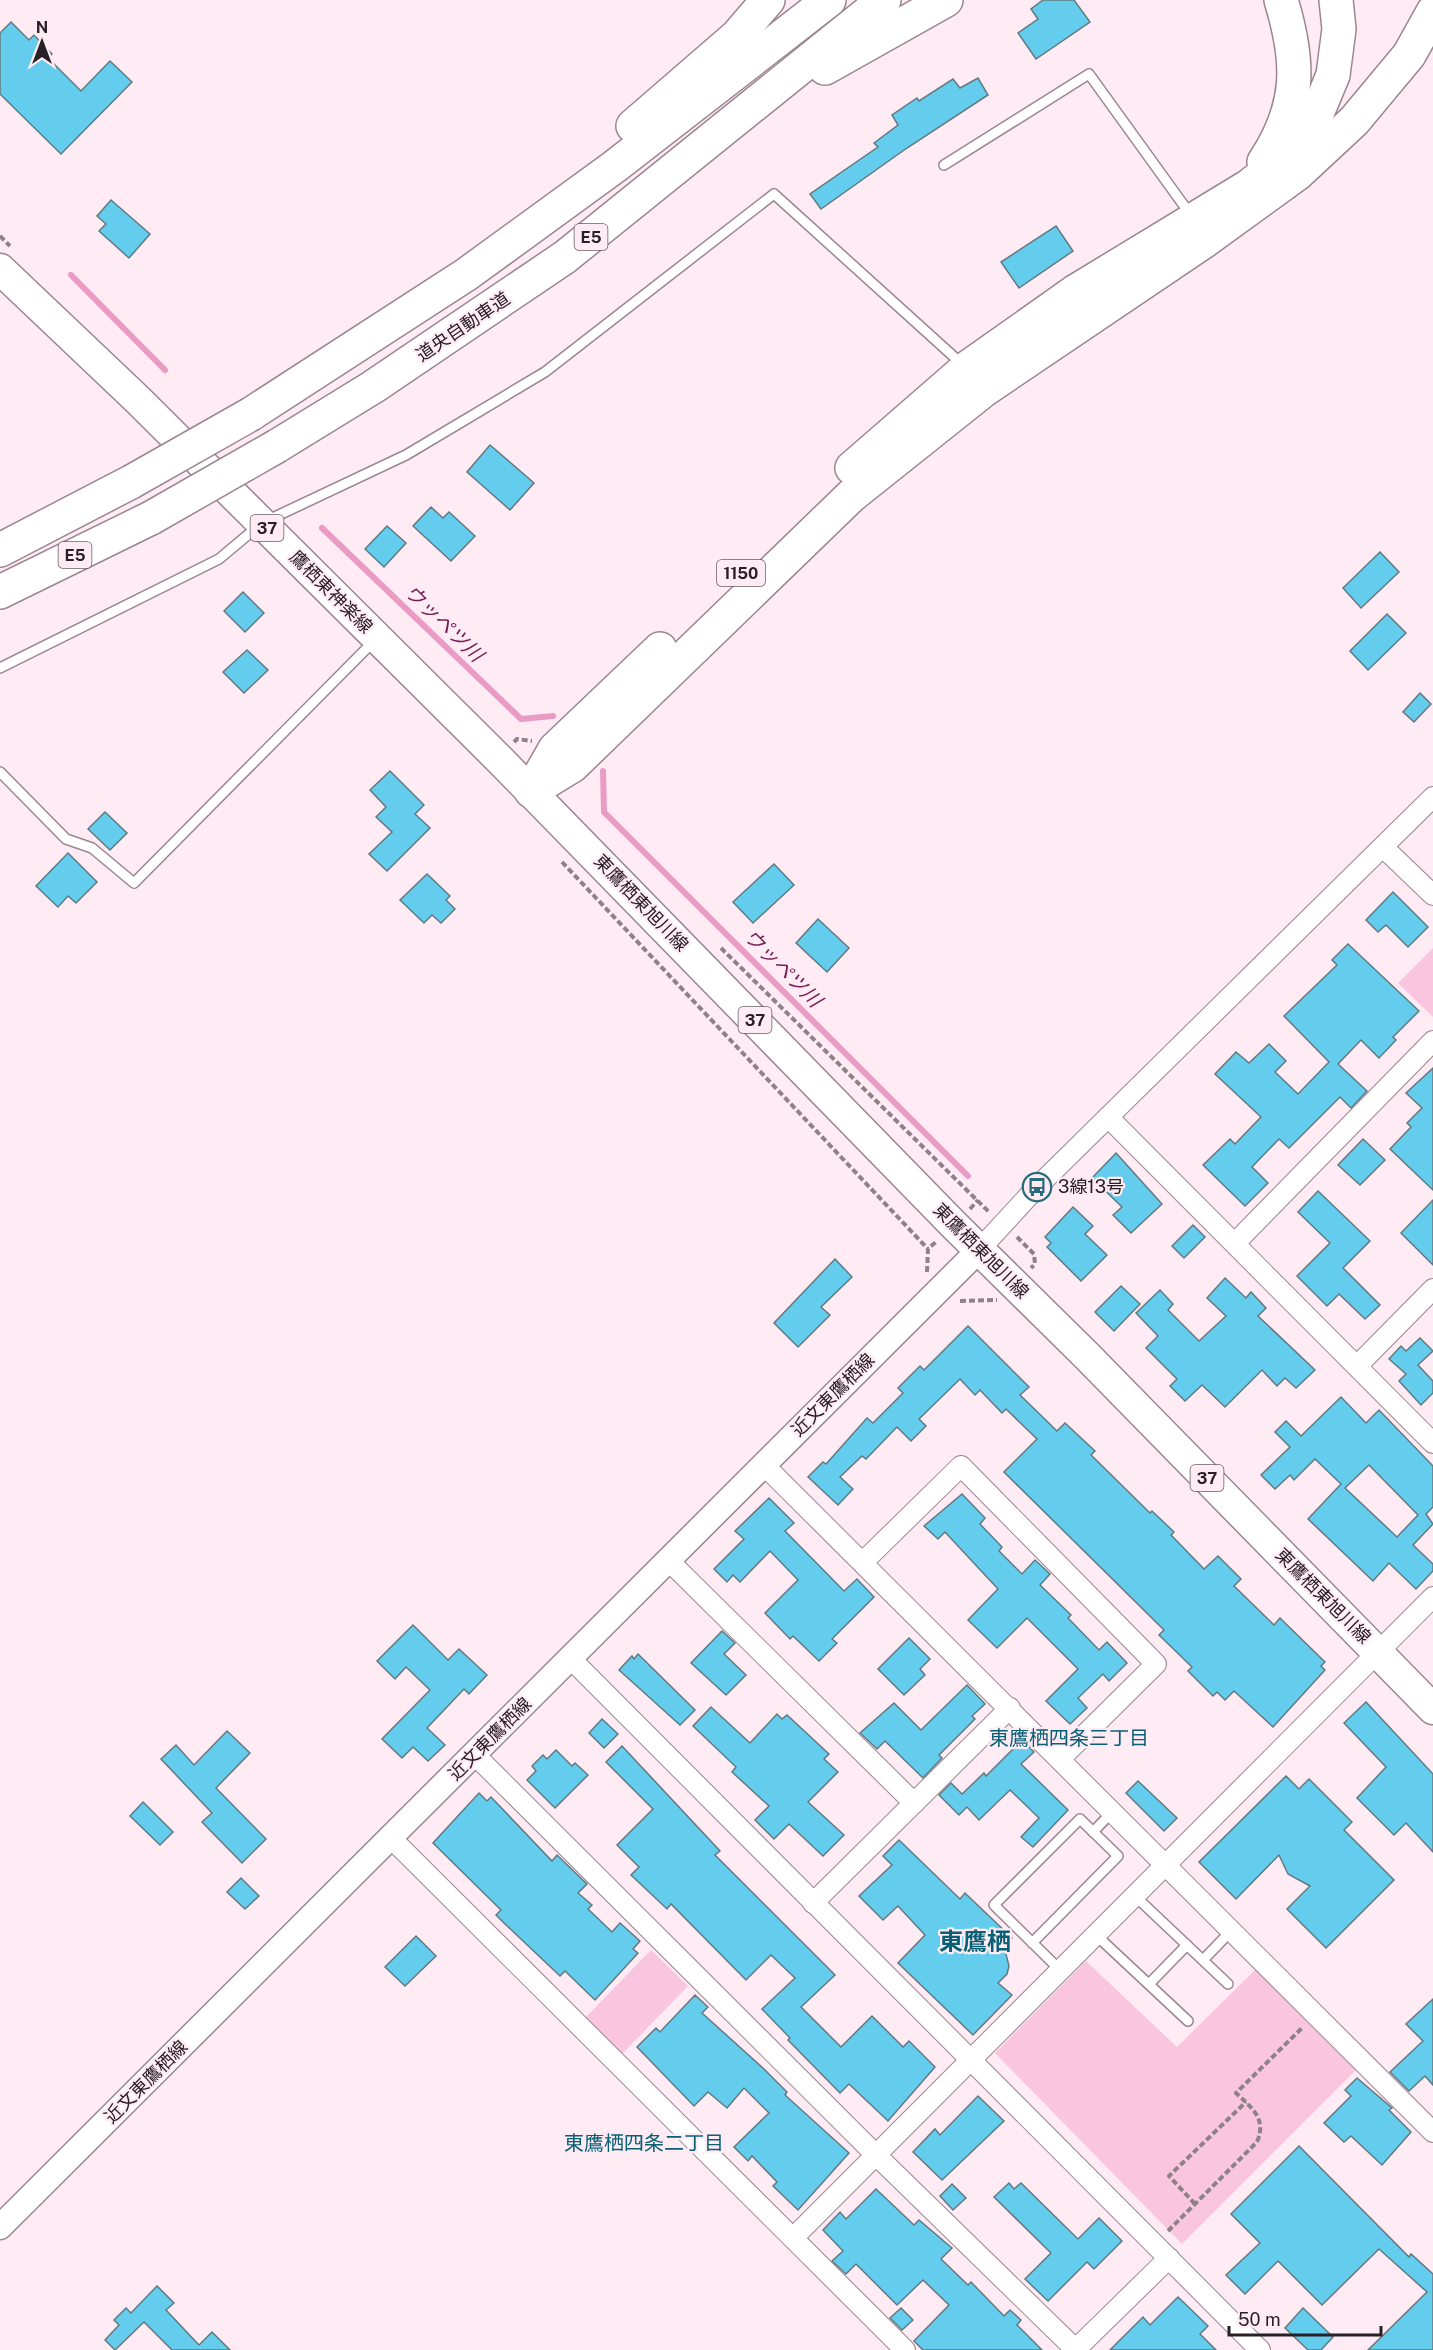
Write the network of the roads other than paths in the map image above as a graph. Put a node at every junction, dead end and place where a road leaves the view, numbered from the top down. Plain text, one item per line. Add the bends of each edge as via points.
1 (768, 0) edge
2 (829, 0) edge
3 (884, 0) edge
4 (946, 0) edge
5 (1281, 0) edge
6 (1336, 0) edge
7 (1412, 0) edge
8 (1433, 12) edge
9 (744, 113) junction
10 (1353, 121) junction
11 (944, 165) dead end
12 (1249, 186) junction
13 (1194, 218) junction
14 (0, 269) edge
15 (1086, 304) junction
16 (967, 368) junction
17 (251, 414) junction
18 (262, 523) junction
19 (0, 550) edge
20 (0, 592) edge
21 (377, 638) junction
22 (0, 668) edge
23 (0, 772) edge
24 (531, 791) junction
25 (1433, 797) edge
26 (1384, 848) junction
27 (1433, 895) edge
28 (1433, 1041) edge
29 (1108, 1117) junction
30 (1235, 1242) junction
31 (979, 1250) junction
32 (1433, 1289) edge
33 (1358, 1365) junction
34 (1433, 1443) edge
35 (764, 1465) junction
36 (669, 1562) junction
37 (863, 1562) junction
38 (1433, 1597) edge
39 (1378, 1652) junction
40 (571, 1659) junction
41 (1011, 1708) junction
42 (1433, 1708) edge
43 (474, 1754) junction
44 (1061, 1758) junction
45 (914, 1803) junction
46 (1113, 1811) junction
47 (1093, 1832) junction
48 (391, 1838) junction
49 (1166, 1865) junction
50 (1135, 1896) junction
51 (813, 1903) junction
52 (1232, 1930) junction
53 (1096, 1935) junction
54 (1032, 1943) junction
55 (1187, 1945) junction
56 (1203, 1960) junction
57 (1060, 1971) junction
58 (1149, 1984) junction
59 (1228, 1984) dead end
60 (1188, 2021) dead end
61 (970, 2060) junction
62 (1433, 2132) edge
63 (876, 2156) junction
64 (0, 2227) edge
65 (793, 2238) junction
66 (1162, 2251) junction
67 (905, 2350) edge
68 (1076, 2350) edge
69 (1260, 2350) edge

1 - 17 highway via 737,36 579,172
2 - 17 highway, E5 via 614,167 476,268
3 - 9 highway, 道央自動車道 / E5
4 - 9 highway
5 - 12 highway via 1293,38 1295,82 1289,116
6 - 12 highway via 1339,28 1334,75 1311,128 1288,155
7 - 10 highway via 1400,37
8 - 10 highway via 1409,55
9 - 20 highway, 道央自動車道 / E5, bridge via 565,257 373,387 151,518
10 - 15 highway via 1297,174
11 - 13 lane via 1089,74
12 - 13 highway
13 - 15 highway
14 - 18 main road, 鷹栖東神楽線 / 37
15 - 16 highway, 1150
15 - 24 highway, 1150 via 851,496 572,766
16 - 18 lane via 774,194 545,372 406,455
16 - 24 highway, 1150 via 837,481 555,749
17 - 19 highway, E5, bridge
18 - 21 main road, 鷹栖東神楽線 / 37
18 - 22 lane via 219,559
21 - 23 lane via 134,883 92,848 66,839
21 - 24 main road, 鷹栖東神楽線 / 37
24 - 31 main road, 東鷹栖東旭川線 / 37
25 - 26 street
26 - 27 street
26 - 29 street
28 - 30 street
29 - 30 street
29 - 31 street
30 - 33 street
31 - 35 street, 近文東鷹栖線
31 - 39 main road, 東鷹栖東旭川線 / 37
32 - 33 street
33 - 34 street
35 - 36 street, 近文東鷹栖線
35 - 37 street
36 - 40 street, 近文東鷹栖線
36 - 45 street
37 - 41 street
37 - 44 street via 961,1466 1156,1664
38 - 39 street
39 - 42 main road, 東鷹栖東旭川線 / 37
39 - 49 street
40 - 43 street, 近文東鷹栖線
40 - 51 street
41 - 44 street
41 - 45 street
43 - 48 street, 近文東鷹栖線
43 - 63 street
44 - 46 street
45 - 51 street
46 - 47 lane
46 - 49 street
47 - 54 lane via 1118,1856
47 - 54 lane via 1080,1819 994,1905
48 - 64 street, 近文東鷹栖線
48 - 65 street
49 - 50 street
49 - 52 street
50 - 53 street
50 - 55 lane
51 - 61 street
52 - 56 lane
52 - 62 street
53 - 57 street
53 - 58 lane
54 - 57 lane
55 - 56 lane
55 - 58 lane
56 - 59 lane
57 - 61 street
58 - 60 lane
61 - 63 street
61 - 66 street
63 - 65 street
63 - 68 street
65 - 67 street
66 - 68 street
66 - 69 street

